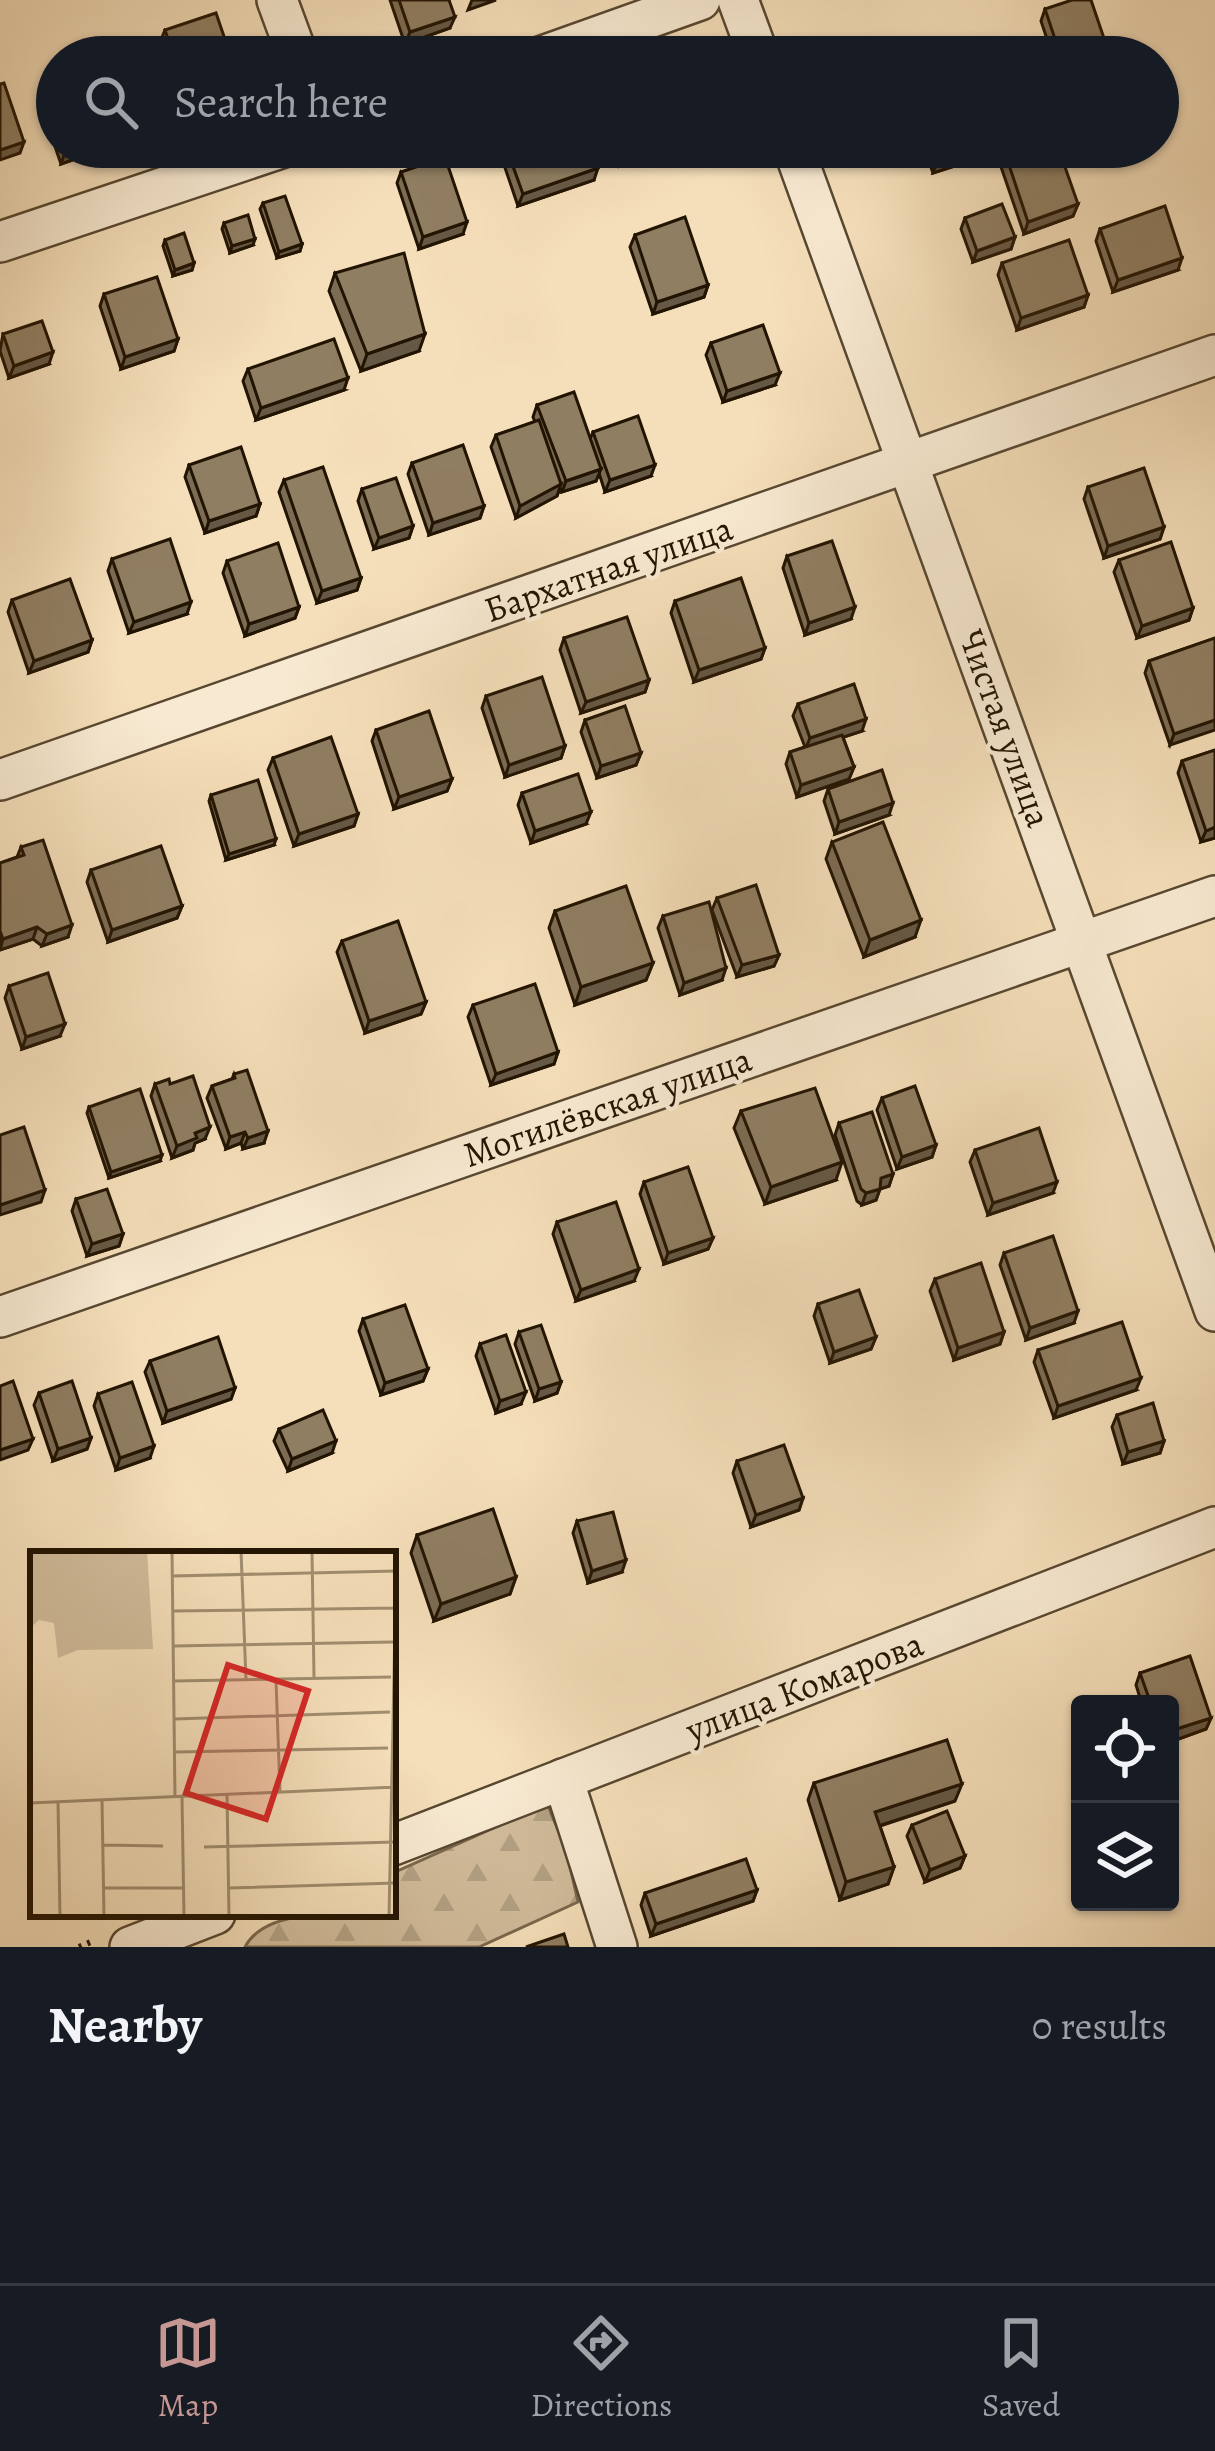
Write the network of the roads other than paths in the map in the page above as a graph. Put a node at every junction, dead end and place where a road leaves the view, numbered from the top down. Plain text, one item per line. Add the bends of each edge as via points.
1 (277, 0) edge
2 (700, 0) edge
3 (738, 0) edge
4 (290, 36) edge
5 (599, 36) edge
6 (751, 36) edge
7 (221, 168) edge
8 (801, 168) edge
9 (0, 242) edge
10 (1215, 355) edge
11 (910, 463) junction
12 (0, 780) edge
13 (1215, 896) edge
14 (1084, 941) junction
15 (1215, 1311) edge
16 (0, 1317) edge
17 (1215, 1527) edge
18 (563, 1779) junction
19 (396, 1844) edge
20 (207, 1917) edge
21 (130, 1947) edge
22 (617, 1947) edge

1 - 4 street
2 - 5 street
3 - 6 street
7 - 9 street
8 - 11 street, Чистая улица
10 - 11 street, Бархатная улица
11 - 12 street, Бархатная улица
11 - 14 street, Чистая улица
13 - 14 street, Могилёвская улица
14 - 15 street, Чистая улица
14 - 16 street, Могилёвская улица
17 - 18 street, улица Комарова
18 - 19 street, улица Комарова
18 - 22 street
20 - 21 street

